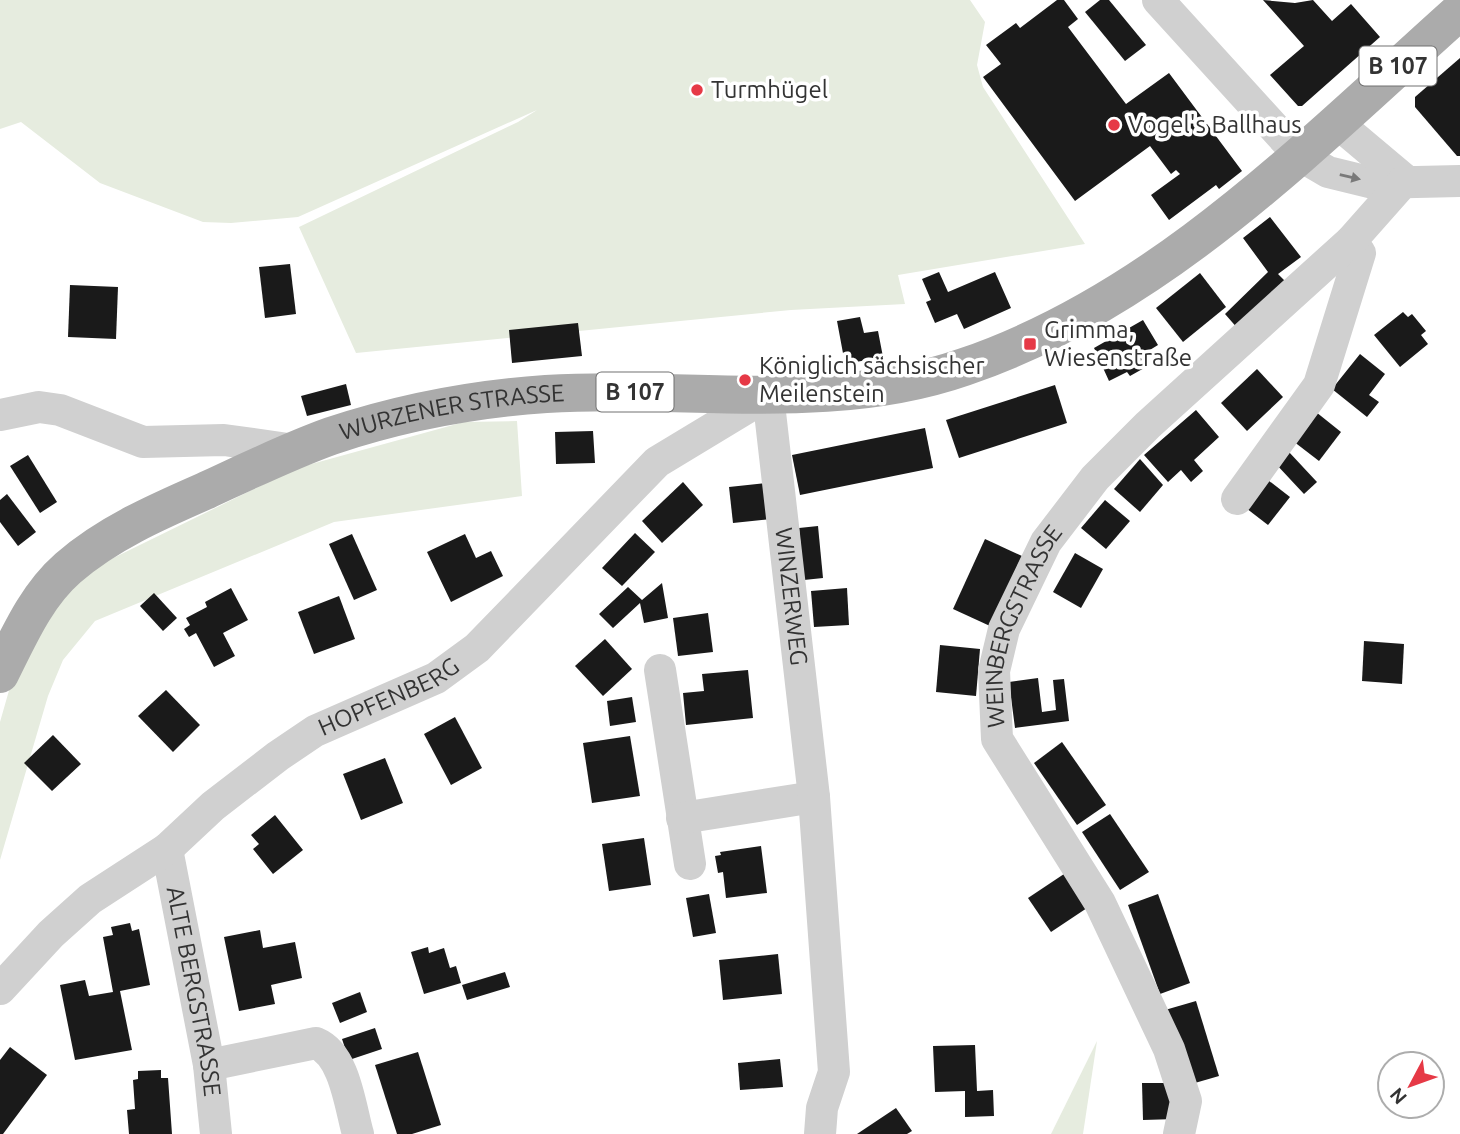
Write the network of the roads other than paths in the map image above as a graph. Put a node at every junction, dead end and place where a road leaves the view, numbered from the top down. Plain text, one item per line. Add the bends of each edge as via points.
1 (1158, 0) edge
2 (1460, 11) edge
3 (1336, 122) junction
4 (1298, 155) junction
5 (1405, 180) junction
6 (1460, 181) edge
7 (1351, 241) junction
8 (768, 395) junction
9 (0, 415) edge
10 (295, 450) junction
11 (1237, 499) dead end
12 (660, 670) dead end
13 (0, 674) edge
14 (814, 797) junction
15 (682, 818) junction
16 (167, 849) junction
17 (690, 864) dead end
18 (0, 989) edge
19 (209, 1065) junction
20 (216, 1134) edge
21 (358, 1134) edge
22 (820, 1134) edge
23 (1179, 1134) edge

1 - 4 street
2 - 3 main road, WURZENER STRASSE / B 107
3 - 4 main road, WURZENER STRASSE / B 107
3 - 5 street
4 -> 5 street via 1328,172 1373,183
4 - 8 main road, WURZENER STRASSE / B 107 via 1140,278 1030,344 914,383 855,392
5 - 6 street
5 - 7 street, WEINBERGSTRASSE
7 - 11 street via 1360,253 1319,385
7 - 23 street, WEINBERGSTRASSE via 1095,478 1045,542 1026,578 1004,629 994,671 997,739 1100,903 1169,1049 1186,1101
8 - 10 main road, WURZENER STRASSE / B 107 via 573,393 460,403
8 - 14 street, WINZERWEG
8 - 16 street, HOPFENBERG via 657,462 477,648 436,678 315,731 213,806
9 - 10 street via 39,407 60,410 143,442 224,440
10 - 13 main road, WURZENER STRASSE / B 107 via 140,522 68,568 46,591
12 - 15 street
14 - 15 street
14 - 22 street, WINZERWEG via 834,1072 822,1108
15 - 17 street
16 - 18 street, HOPFENBERG via 90,899
16 - 19 street, ALTE BERGSTRASSE
19 - 20 street, ALTE BERGSTRASSE
19 - 21 street via 316,1043 328,1048 337,1063

